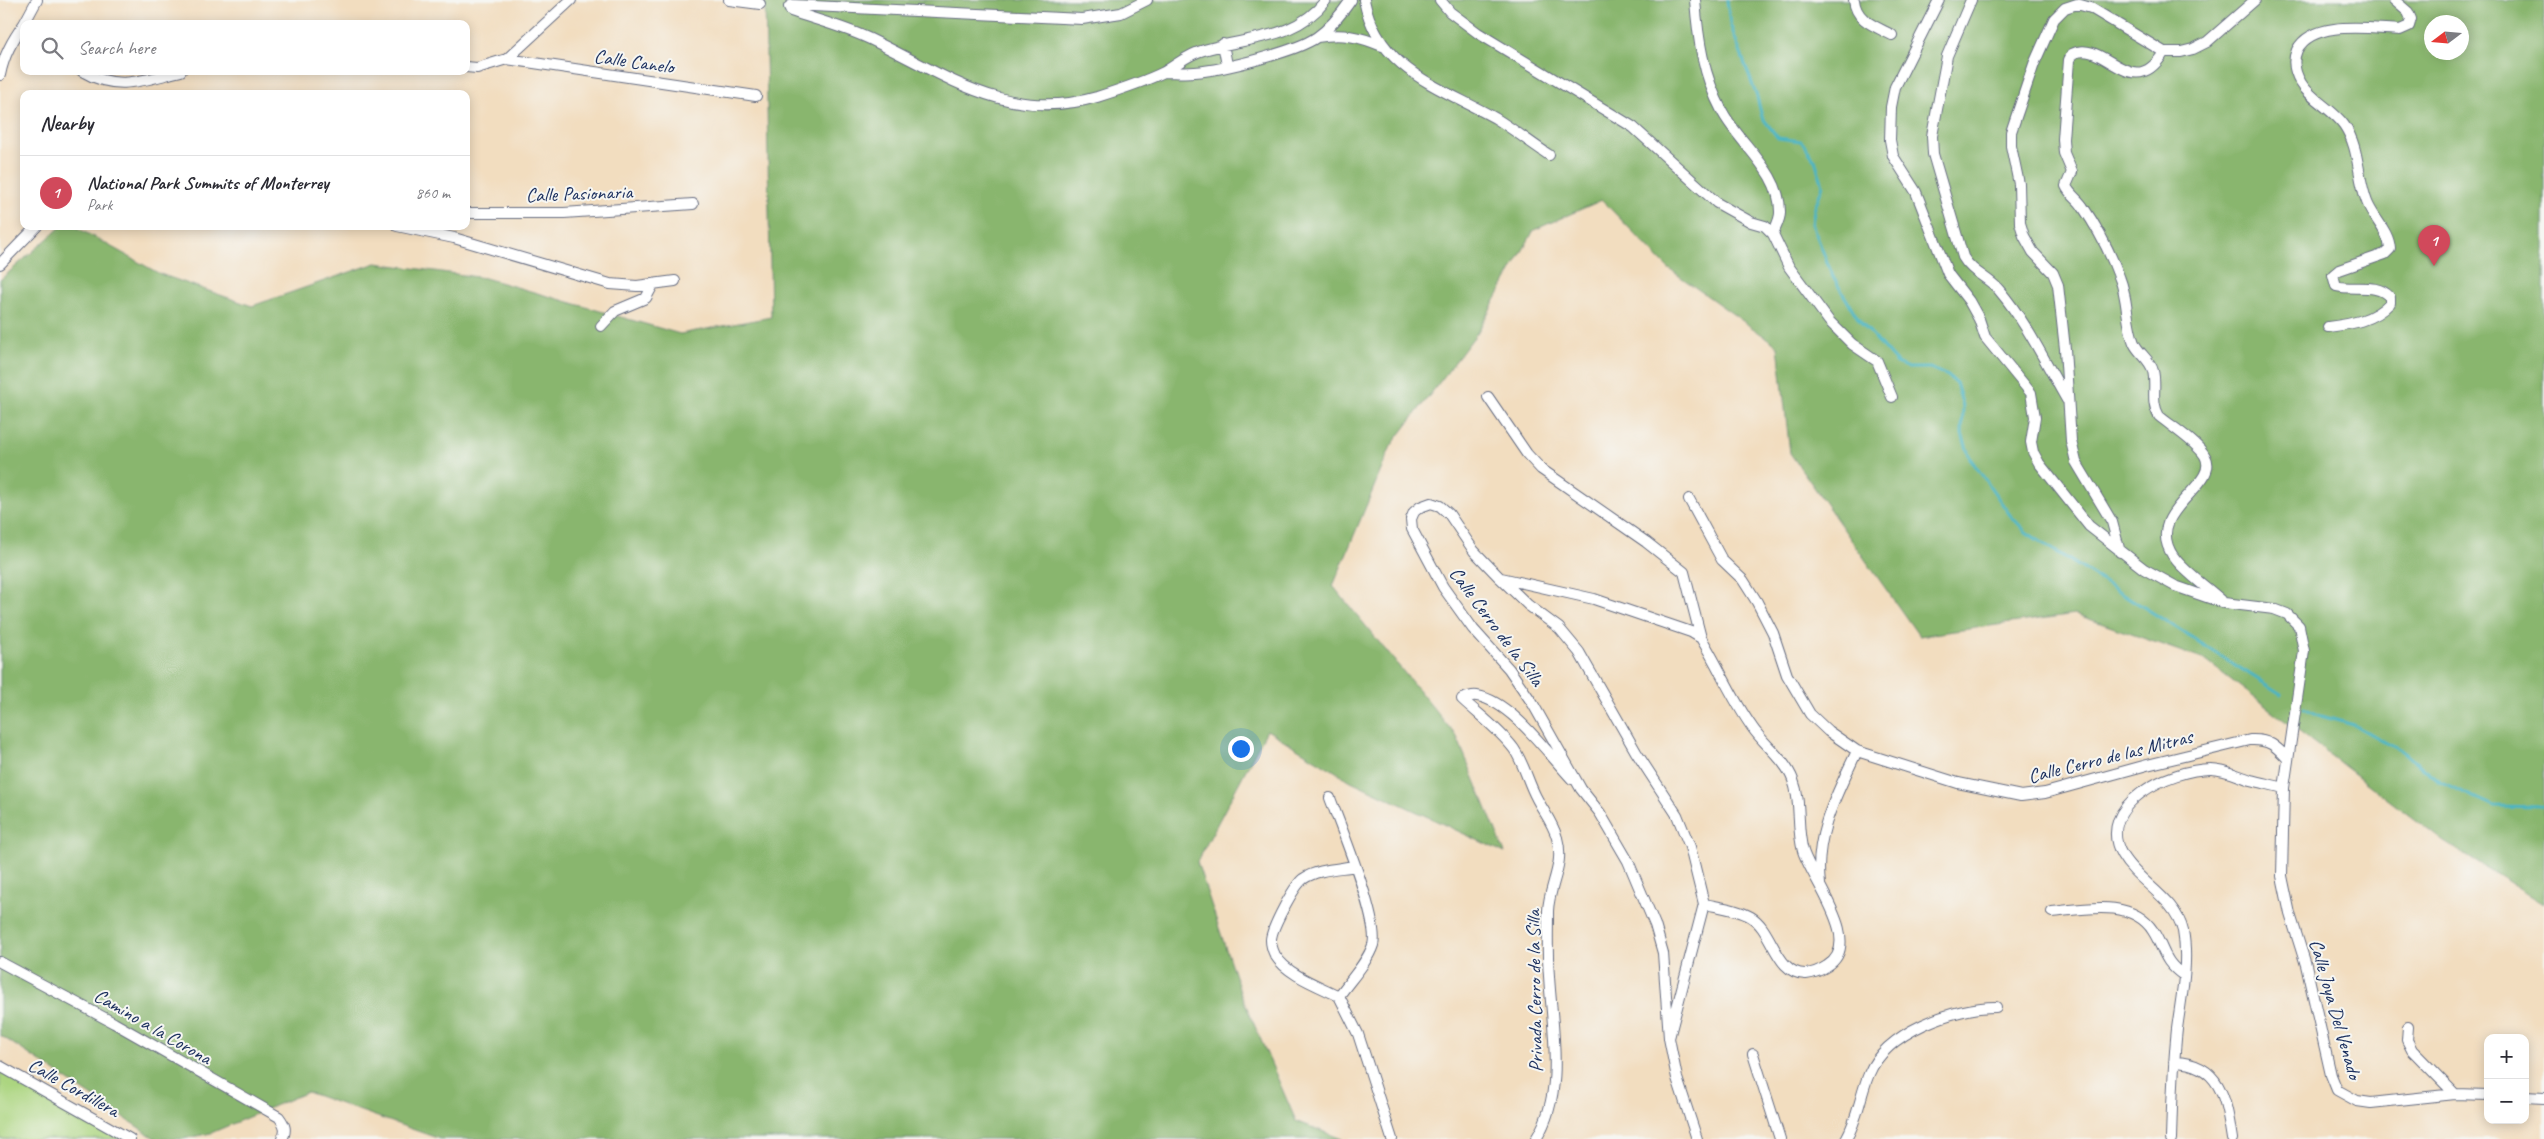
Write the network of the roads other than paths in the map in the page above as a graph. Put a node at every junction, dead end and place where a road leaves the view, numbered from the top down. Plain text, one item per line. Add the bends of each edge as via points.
1 (37, 0) edge
2 (571, 0) edge
3 (729, 0) edge
4 (1147, 0) edge
5 (1326, 0) edge
6 (1350, 0) edge
7 (1364, 0) edge
8 (1440, 0) edge
9 (1695, 0) edge
10 (1854, 0) edge
11 (1940, 0) edge
12 (1971, 0) edge
13 (2255, 0) edge
14 (2394, 0) edge
15 (760, 4) dead end
16 (27, 20) edge
17 (20, 31) edge
18 (1892, 35) dead end
19 (1317, 37) junction
20 (1266, 38) junction
21 (1223, 44) junction
22 (1382, 46) junction
23 (2164, 52) junction
24 (1270, 56) junction
25 (506, 59) junction
26 (1227, 66) junction
27 (470, 67) edge
28 (1164, 72) junction
29 (0, 75) edge
30 (90, 75) edge
31 (163, 75) edge
32 (756, 96) dead end
33 (1549, 155) dead end
34 (694, 204) dead end
35 (470, 212) edge
36 (33, 230) edge
37 (417, 230) edge
38 (1773, 234) junction
39 (0, 264) edge
40 (675, 281) dead end
41 (653, 285) junction
42 (601, 326) dead end
43 (2328, 327) dead end
44 (1488, 397) dead end
45 (1892, 397) dead end
46 (2068, 403) junction
47 (1689, 499) dead end
48 (2120, 552) junction
49 (1500, 578) junction
50 (2224, 602) junction
51 (1701, 638) junction
52 (1857, 751) junction
53 (2288, 760) junction
54 (2284, 788) junction
55 (1581, 789) junction
56 (1330, 798) dead end
57 (1355, 866) junction
58 (1821, 890) junction
59 (1704, 904) junction
60 (2052, 912) dead end
61 (0, 962) edge
62 (2183, 975) junction
63 (1339, 996) junction
64 (1996, 1007) dead end
65 (2408, 1027) dead end
66 (1669, 1038) junction
67 (1753, 1054) dead end
68 (2174, 1062) junction
69 (0, 1066) edge
70 (2455, 1094) junction
71 (2484, 1095) edge
72 (2529, 1097) edge
73 (2544, 1098) edge
74 (130, 1139) edge
75 (282, 1139) edge
76 (1392, 1139) edge
77 (1536, 1139) edge
78 (1697, 1139) edge
79 (1780, 1139) edge
80 (1846, 1139) edge
81 (2171, 1139) edge
82 (2232, 1139) edge

1 - 16 street
2 - 25 street
3 - 15 street
4 - 28 street via 1121,13 1082,19 788,7 791,11 867,38 973,90 1014,103 1051,106 1096,97
5 - 20 street via 1317,13
6 - 19 street
7 - 22 street
8 - 38 street via 1450,12 1478,33 1633,127 1717,204 1750,222 1765,226
9 - 38 street via 1705,73 1722,112 1760,162 1779,202 1780,214
10 - 18 street via 1862,20
11 - 48 street via 1895,87 1890,132 1893,156 1916,192 1948,274 1970,301 1985,337 2031,394 2035,417 2031,442 2039,463 2089,526
12 - 46 street via 1947,56 1932,136 1933,154 1969,268 1998,289 2025,327
13 - 23 street via 2207,42 2187,51
14 - 43 street via 2408,12 2411,19 2408,26 2400,30 2337,28 2318,33 2301,43 2295,54 2294,68 2302,84 2344,124 2352,138 2366,200 2389,240 2390,249 2385,254 2339,270 2333,275 2333,281 2342,288 2384,291 2390,297 2390,303 2360,322
17 - 29 street via 11,42
19 - 22 street via 1354,36
19 - 24 street
20 - 21 street
20 - 24 street
21 - 26 street
21 - 28 street via 1192,53
22 - 33 street via 1404,68 1496,119
23 - 46 street via 2091,8 2077,4 2065,8 2054,19 2014,119 2011,146 2019,184 2020,223 2033,252 2045,262 2058,285
23 - 50 street via 2151,69 2139,72 2118,68 2092,52 2083,50 2072,54 2067,74 2063,139 2064,153 2072,172 2066,186 2093,222 2120,279 2134,342 2150,361 2153,371 2154,407 2158,416 2206,456 2203,478 2167,523 2166,538 2172,555 2187,572
24 - 26 street
25 - 27 street
25 - 32 street, Calle Canelo
26 - 28 street via 1196,72
30 - 31 street via 121,84
34 - 35 street, Calle Pasionaria via 564,213
36 - 39 street
37 - 41 street via 610,284
38 - 45 street via 1789,267 1830,321 1852,344 1877,362
40 - 41 street
41 - 42 street via 646,298 615,311
44 - 51 street via 1541,469 1684,572
46 - 48 street via 2070,441 2076,462 2112,522
47 - 52 street, Calle Cerro de las Mitras via 1722,560 1743,580 1757,602 1787,675 1810,714
48 - 50 street via 2175,586
49 - 51 street via 1594,599
49 - 55 street, Calle Cerro de la Silla via 1474,551 1440,506 1431,503 1414,512 1412,529 1443,587 1533,704
49 - 59 street, Calle Cerro de la Silla via 1559,628 1579,652 1636,752 1677,815 1690,846
50 - 53 street via 2274,609 2287,614 2299,626 2304,651
51 - 58 street via 1751,726 1793,780 1803,850
52 - 53 street, Calle Cerro de las Mitras via 1958,783 2021,796 2045,794 2250,740 2264,739 2273,743
52 - 58 street via 1830,808 1820,840 1818,868
53 - 54 street
54 - 62 street via 2226,771 2194,771 2162,779 2145,790 2118,816 2114,830 2123,856 2175,910 2183,930
54 - 70 street, Calle Joya Del Venado via 2282,876 2285,895 2338,1090 2357,1101 2371,1103
55 - 66 street, Calle Cerro de la Silla via 1600,813 1628,861 1655,925 1663,953
55 - 77 street, Privada Cerro de la Silla via 1522,724 1502,707 1479,696 1462,699 1514,750 1551,823 1561,851 1548,908 1548,974 1555,1066 1551,1100
56 - 57 street
57 - 63 street via 1374,929 1373,944
57 - 63 street via 1313,874 1302,880 1273,929 1271,940 1274,953 1282,964
58 - 59 street via 1836,917 1841,933 1840,950 1834,962 1806,974 1794,972 1781,960 1763,927 1750,917
59 - 66 street
60 - 62 street via 2106,907 2129,911 2152,930 2166,961
61 - 75 street, Camino a la Corona via 279,1117 285,1126
62 - 68 street
63 - 76 street via 1358,1034
64 - 80 street via 1974,1007 1923,1025 1883,1051 1869,1073
65 - 70 street via 2407,1040 2412,1050
66 - 78 street, Calle Cerro de la Silla via 1677,1078
67 - 79 street
68 - 81 street
68 - 82 street via 2202,1067 2219,1085
69 - 74 street, Calle Cordillera
70 - 71 street, Calle Joya Del Venado
72 - 73 street

